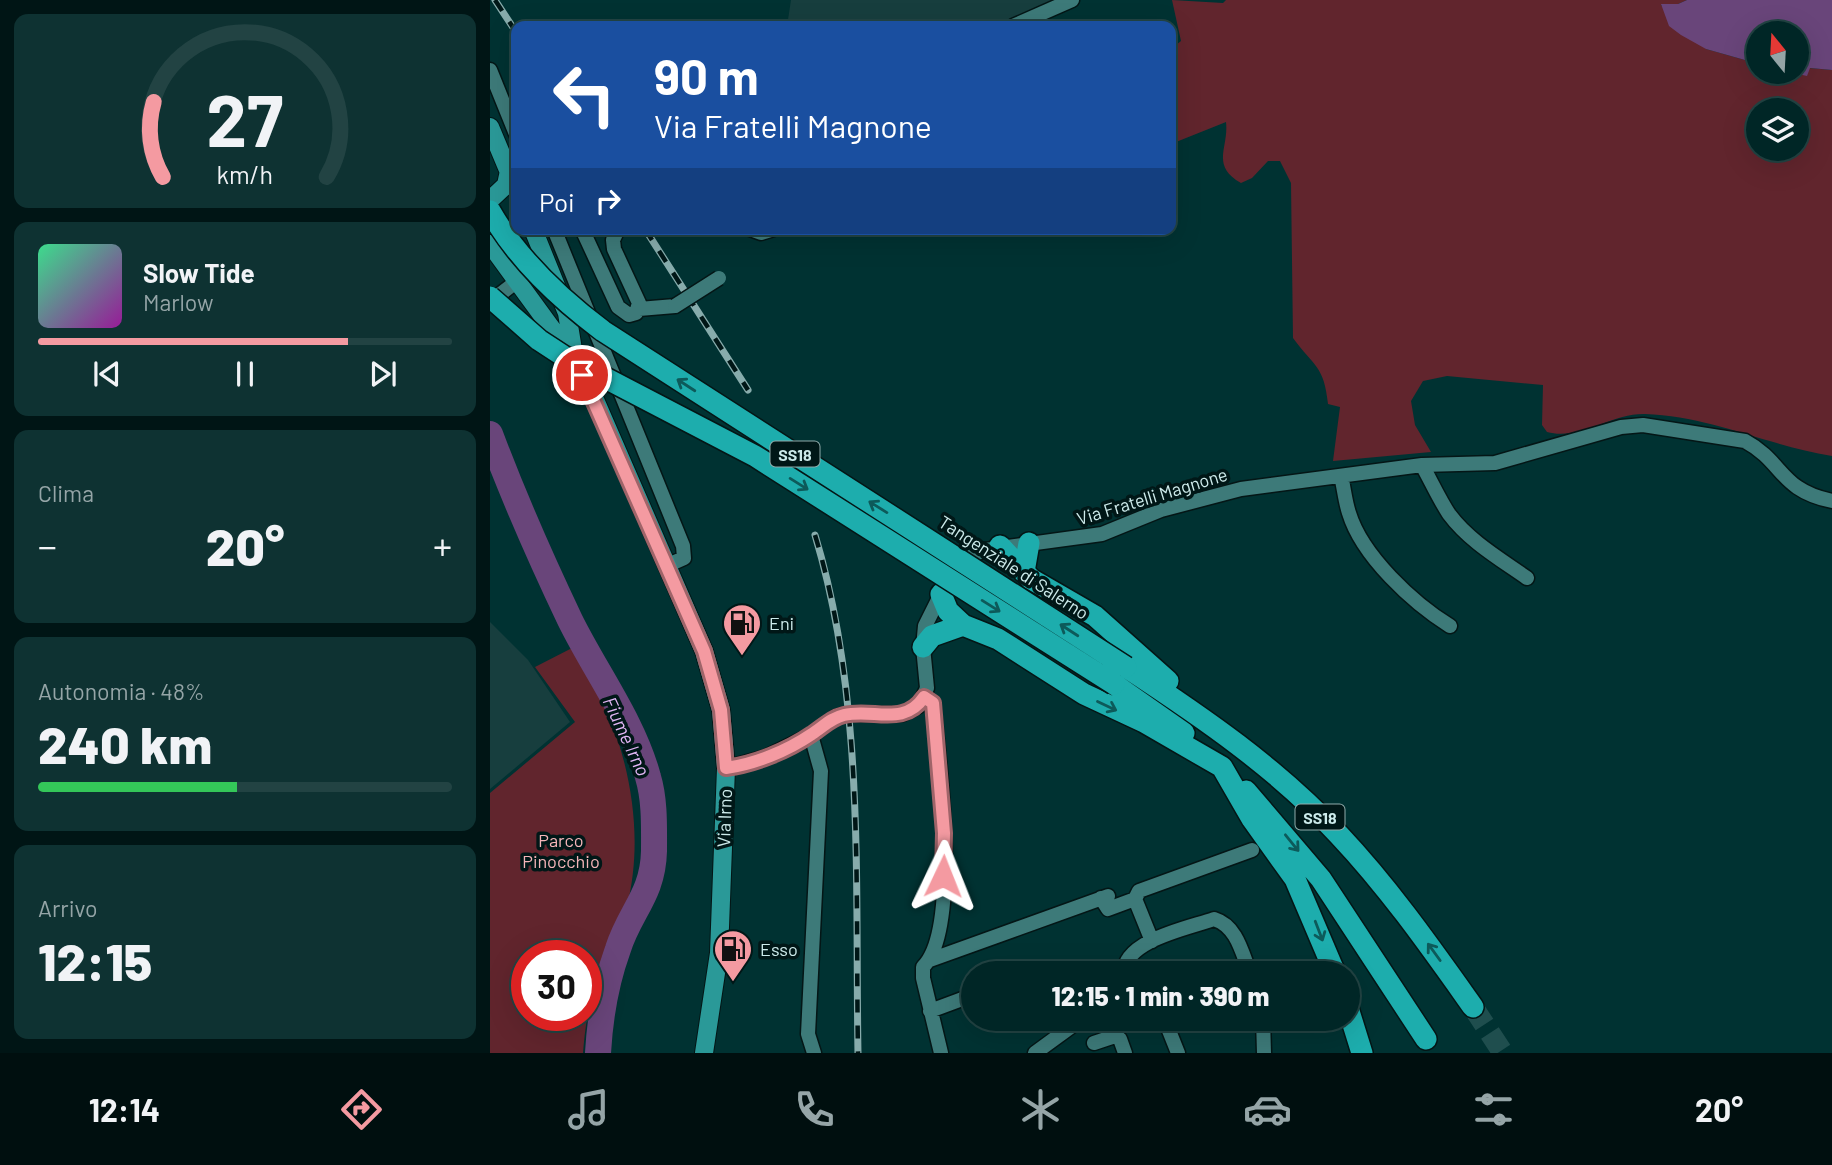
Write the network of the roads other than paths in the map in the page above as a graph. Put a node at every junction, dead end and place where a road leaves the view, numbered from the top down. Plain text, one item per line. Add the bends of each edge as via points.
1 (1073, 0) edge
2 (1025, 21) edge
3 (490, 70) edge
4 (511, 122) edge
5 (490, 127) edge
6 (509, 171) junction
7 (511, 176) edge
8 (490, 200) edge
9 (490, 211) edge
10 (535, 235) edge
11 (535, 235) edge
12 (556, 235) edge
13 (585, 235) edge
14 (615, 235) edge
15 (490, 244) edge
16 (723, 280) dead end
17 (517, 282) junction
18 (492, 298) edge
19 (535, 302) junction
20 (639, 309) junction
21 (574, 359) junction
22 (1422, 465) junction
23 (1341, 476) junction
24 (1832, 501) edge
25 (1029, 543) junction
26 (1000, 546) junction
27 (666, 566) junction
28 (1024, 572) junction
29 (1527, 578) dead end
30 (941, 594) junction
31 (962, 625) junction
32 (1450, 626) dead end
33 (923, 647) junction
34 (1120, 675) junction
35 (924, 697) junction
36 (811, 735) junction
37 (1222, 767) junction
38 (1267, 767) junction
39 (726, 768) junction
40 (1252, 850) dead end
41 (1135, 899) junction
42 (1152, 941) junction
43 (930, 960) junction
44 (1128, 961) edge
45 (1244, 961) edge
46 (1330, 961) edge
47 (961, 999) edge
48 (1474, 1007) tunnel mouth
49 (930, 1011) junction
50 (1067, 1031) edge
51 (1088, 1031) edge
52 (1169, 1031) edge
53 (1263, 1031) edge
54 (1355, 1031) edge
55 (808, 1034) junction
56 (1426, 1039) dead end
57 (1095, 1048) edge
58 (704, 1053) edge
59 (801, 1053) edge
60 (814, 1053) edge
61 (941, 1053) edge
62 (1035, 1053) edge
63 (1125, 1053) edge
64 (1178, 1053) edge
65 (1264, 1053) edge
66 (1362, 1053) edge

1 - 2 street
3 - 4 street
5 - 6 main road
6 - 7 main road
6 - 8 main road via 506,184
34 -> 9 highway, Tangenziale di Salerno / SS18, bridge via 603,331 534,271
10 - 17 street via 533,266
11 - 21 main road, Via Irno via 567,313
12 - 27 street via 683,546 684,558
13 - 20 street via 618,307 629,315
14 - 20 street via 614,249
15 - 17 main road, Via Irno
16 - 20 street, bridge via 675,306
17 - 18 street
17 - 19 main road, Via Irno
18 - 19 street via 522,297
18 -> 34 highway, Tangenziale di Salerno / SS18, bridge via 528,332 565,357 755,456
19 - 21 main road, Via Irno
21 - 27 main road, Via Irno
22 - 23 street, Via Fratelli Magnone
22 - 24 street, Via Fratelli Magnone via 1495,463 1595,433 1643,425 1745,440 1792,486
22 - 29 street via 1463,529
23 - 25 street, Via Fratelli Magnone via 1241,489 1161,510 1102,534
23 - 32 street via 1350,517 1378,562 1425,610
25 - 26 street, Via Fratelli Magnone
25 - 28 highway
26 - 28 highway
26 - 30 street, Via Fratelli Magnone via 973,555
27 - 39 main road, Via Irno via 715,684
28 - 38 highway via 1106,624 1153,669 1234,729
30 - 31 highway via 948,611
30 - 33 street, Via Fratelli Magnone via 925,626
31 - 33 highway via 932,636
31 -> 37 highway via 998,639 1084,694
33 - 35 street, Via Fratelli Magnone
34 - 37 highway, Tangenziale di Salerno / SS18
34 - 38 highway, Tangenziale di Salerno / SS18 via 1229,736
35 - 36 street via 919,706 903,715 847,714 833,718
35 - 43 street via 933,703 944,833 942,909
36 - 39 street via 766,757
36 - 55 street via 821,771
37 -> 46 highway via 1252,819 1295,878
37 -> 56 highway, Tangenziale di Salerno / SS18 via 1321,879
48 -> 38 highway, Tangenziale di Salerno / SS18 via 1384,886 1338,833
39 - 58 main road, Via Irno via 719,953
40 - 41 street via 1146,887
41 - 42 street
41 - 43 street via 1108,909 1105,897
42 - 44 street via 1136,949
42 - 45 street via 1214,919 1226,922
43 - 49 street via 923,967 923,978
47 - 49 street
49 - 61 street
50 - 62 street
51 - 57 street
52 - 64 street
53 - 65 street
54 - 66 highway
55 - 59 street
55 - 60 street
57 - 63 street via 1115,1036

